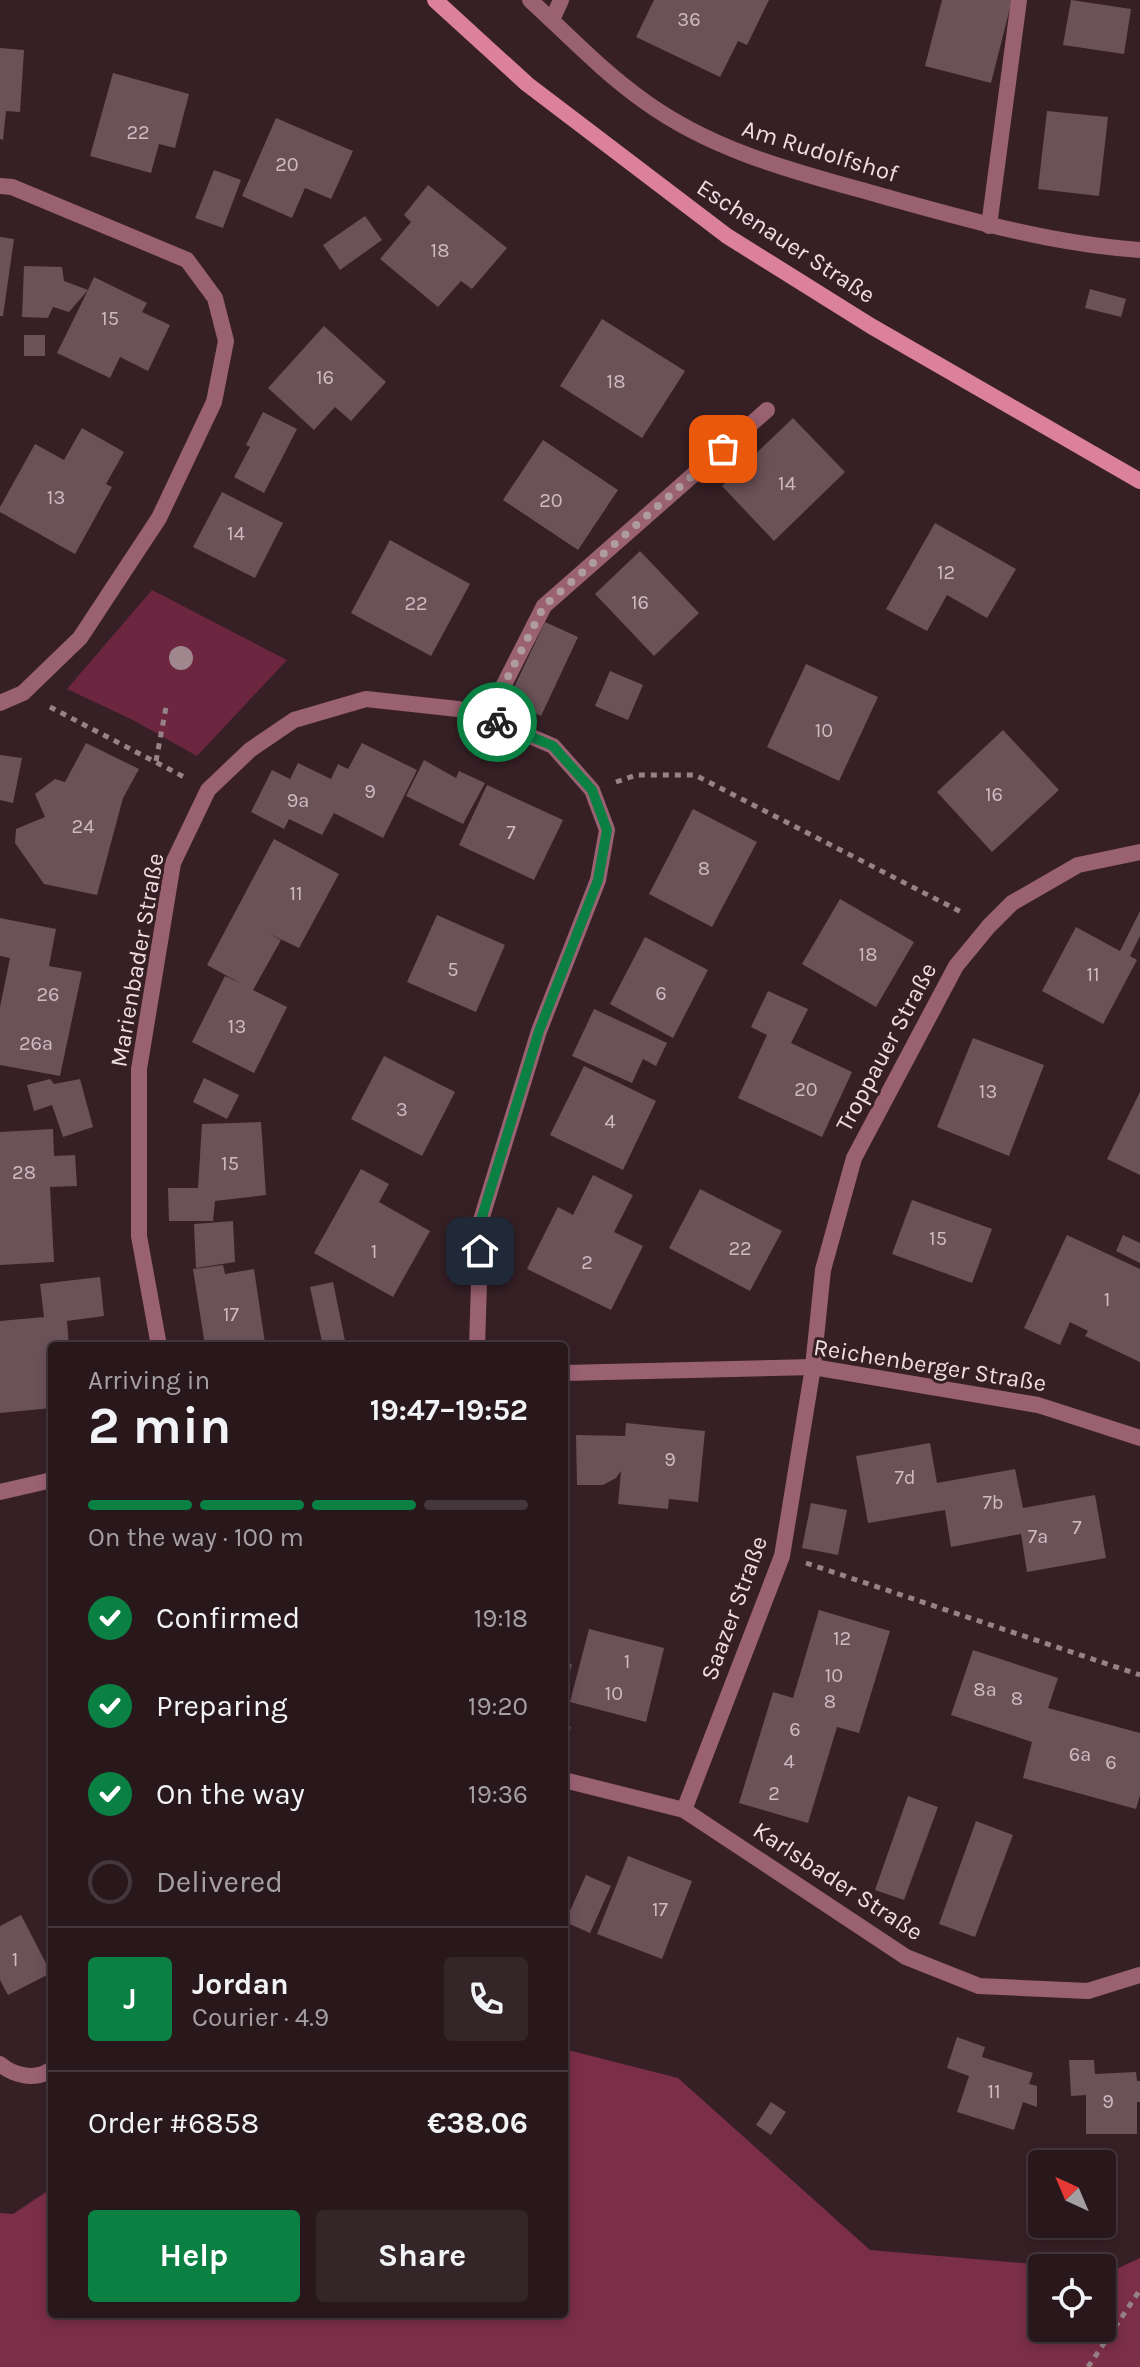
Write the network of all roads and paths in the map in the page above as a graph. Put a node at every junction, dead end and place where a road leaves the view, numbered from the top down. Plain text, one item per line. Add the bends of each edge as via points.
1 (435, 0) edge
2 (530, 0) edge
3 (561, 0) edge
4 (1019, 0) edge
5 (552, 20) junction
6 (0, 186) edge
7 (989, 226) junction
8 (1140, 250) edge
9 (767, 410) dead end
10 (1140, 481) edge
11 (23, 693) junction
12 (167, 702) dead end
13 (0, 703) edge
14 (487, 718) junction
15 (156, 761) junction
16 (208, 790) junction
17 (592, 790) junction
18 (1140, 852) edge
19 (989, 926) junction
20 (158, 1342) edge
21 (477, 1342) edge
22 (813, 1367) junction
23 (568, 1373) edge
24 (1140, 1438) edge
25 (48, 1481) edge
26 (0, 1492) edge
27 (782, 1556) junction
28 (1140, 1675) edge
29 (568, 1781) edge
30 (684, 1810) junction
31 (1140, 1975) edge
32 (0, 2064) edge
33 (48, 2073) edge
34 (1140, 2290) edge
35 (1088, 2367) edge

1 - 10 main road, Eschenauer Straße via 527,84 727,236
2 - 5 street, Am Rudolfshof
3 - 5 street
4 - 7 street
5 - 7 street, Am Rudolfshof via 643,101 700,135 758,161
6 - 11 street via 187,260 215,298 226,341 214,402 159,518 80,638
7 - 8 street, Am Rudolfshof
9 - 14 street via 544,606
11 - 13 street
11 - 15 path
12 - 15 path
14 - 16 street, Marienbader Straße via 458,709 366,699 294,720 250,750
14 - 17 street, Marienbader Straße via 553,746
15 - 16 path
16 - 20 street, Marienbader Straße via 173,863 139,1069 139,1236
17 - 19 path via 636,775 695,775
17 - 21 street, Marienbader Straße via 607,830 598,880 539,1031 481,1220
18 - 19 street, Troppauer Straße via 1078,865 1012,903
19 - 22 street, Troppauer Straße via 956,966 854,1158 823,1270
22 - 23 street, Reichenberger Straße
22 - 24 street, Reichenberger Straße via 1038,1405
22 - 27 street, Saazer Straße
25 - 26 street
27 - 28 path
27 - 30 street, Saazer Straße
29 - 30 street, Karlsbader Straße
30 - 31 street, Karlsbader Straße via 906,1957 979,1986 1088,1991
32 - 33 street via 18,2076
34 - 35 path

